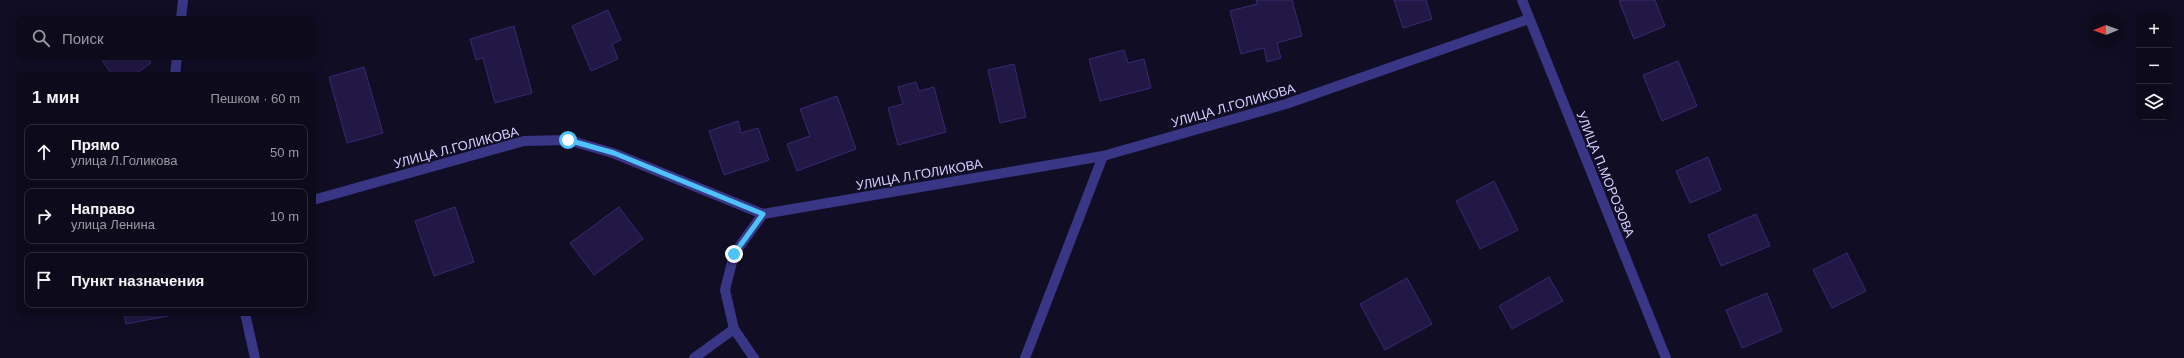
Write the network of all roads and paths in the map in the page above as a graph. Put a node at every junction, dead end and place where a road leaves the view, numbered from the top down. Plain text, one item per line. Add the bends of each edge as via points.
1 (182, 0) edge
2 (1522, 0) edge
3 (180, 16) edge
4 (1529, 19) junction
5 (176, 60) edge
6 (175, 72) edge
7 (1103, 156) junction
8 (316, 199) edge
9 (763, 214) junction
10 (246, 316) edge
11 (734, 329) junction
12 (255, 358) edge
13 (694, 358) edge
14 (754, 358) edge
15 (1026, 358) edge
16 (1666, 358) edge

1 - 3 street
2 - 4 street, УЛИЦА П.МОРОЗОВА
4 - 7 street, УЛИЦА Л.ГОЛИКОВА via 1286,104
4 - 16 street, УЛИЦА П.МОРОЗОВА
5 - 6 street
7 - 9 street, УЛИЦА Л.ГОЛИКОВА
7 - 15 street
8 - 9 street, УЛИЦА Л.ГОЛИКОВА via 524,140 568,140 614,153
9 - 11 street via 734,254 725,290
10 - 12 street
11 - 13 street
11 - 14 street

